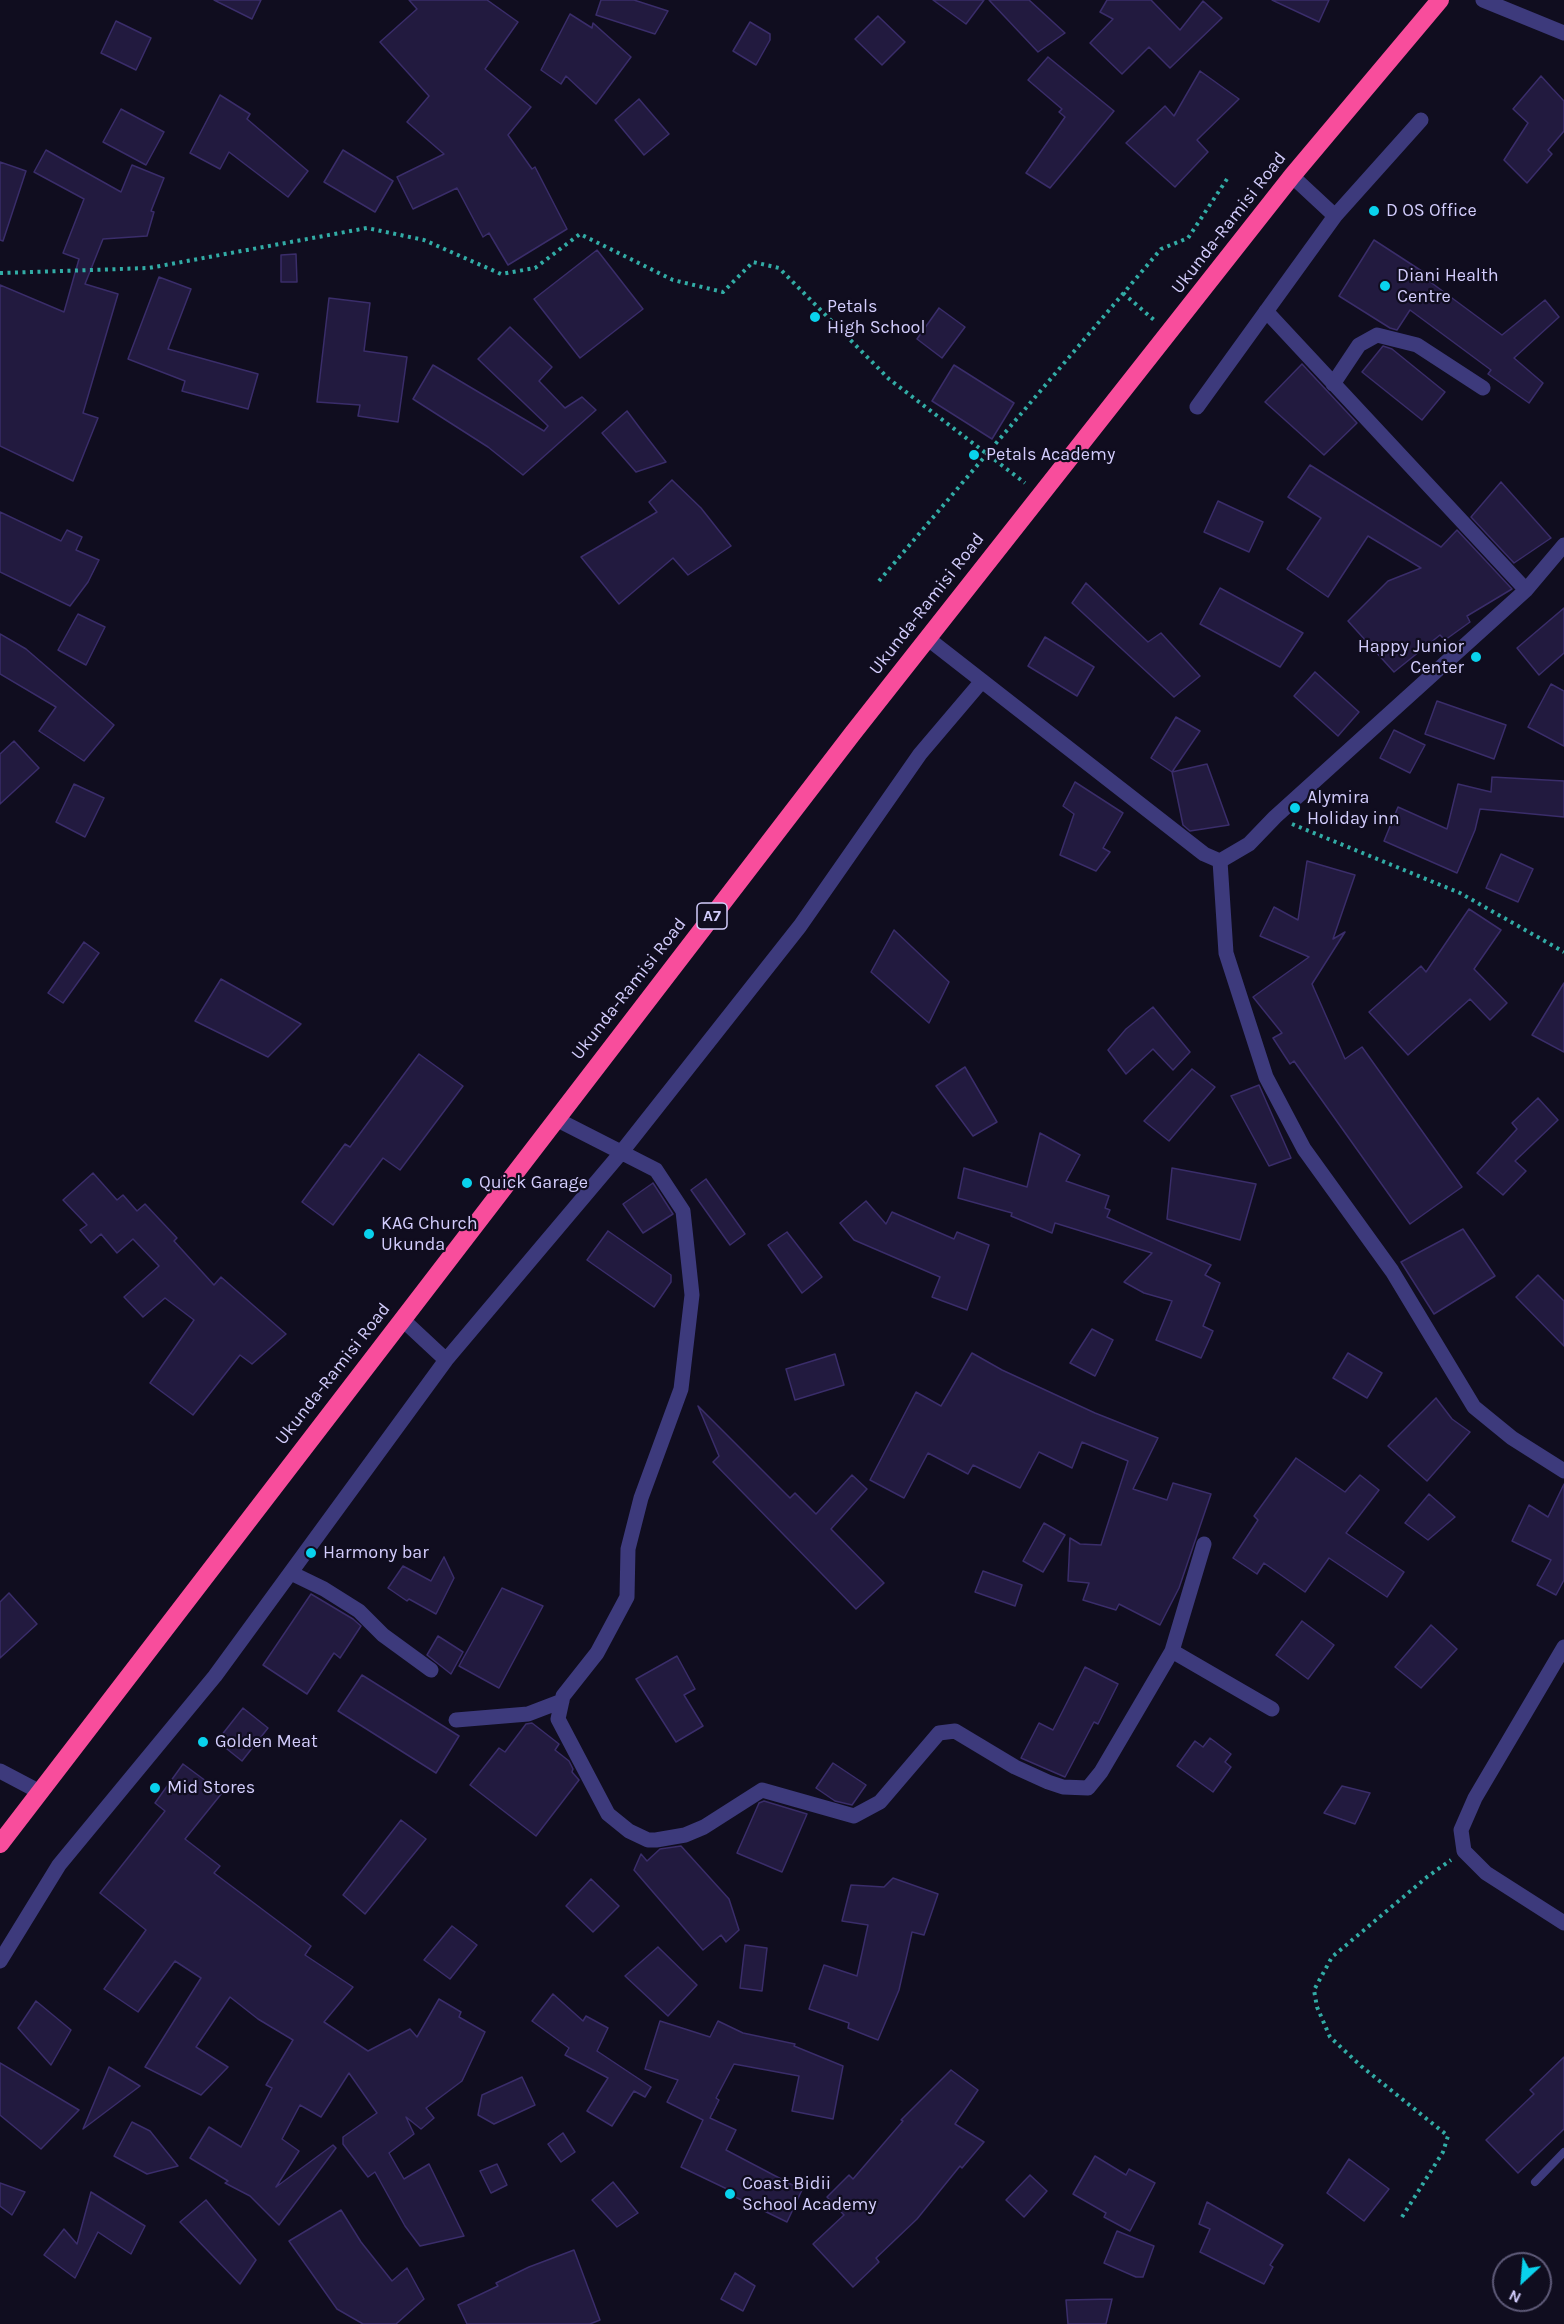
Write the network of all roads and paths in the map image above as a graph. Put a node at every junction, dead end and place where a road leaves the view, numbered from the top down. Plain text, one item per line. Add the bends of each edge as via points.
1 (1440, 0) edge
2 (1483, 0) edge
3 (1564, 33) edge
4 (1421, 120) dead end
5 (1292, 176) junction
6 (1227, 179) dead end
7 (1335, 216) junction
8 (0, 273) edge
9 (1123, 293) junction
10 (1266, 311) junction
11 (1168, 333) junction
12 (1333, 384) junction
13 (1483, 388) dead end
14 (1197, 406) dead end
15 (987, 454) junction
16 (1040, 495) junction
17 (1564, 544) edge
18 (879, 581) dead end
19 (1526, 590) junction
20 (927, 638) junction
21 (982, 681) junction
22 (1275, 817) junction
23 (1220, 861) junction
24 (1564, 952) edge
25 (556, 1119) junction
26 (620, 1154) junction
27 (402, 1319) junction
28 (446, 1360) junction
29 (1564, 1471) edge
30 (1204, 1544) dead end
31 (291, 1573) junction
32 (1564, 1647) edge
33 (1172, 1651) junction
34 (431, 1670) dead end
35 (562, 1701) junction
36 (1272, 1709) dead end
37 (456, 1720) dead end
38 (0, 1771) edge
39 (38, 1791) junction
40 (0, 1844) edge
41 (1464, 1851) junction
42 (1564, 1923) edge
43 (0, 1961) edge
44 (1564, 2152) edge
45 (1535, 2182) dead end
46 (1402, 2217) dead end

1 - 5 highway, Ukunda-Ramisi Road / A7
2 - 3 street
4 - 7 street
5 - 7 street
5 - 11 highway, Ukunda-Ramisi Road / A7
6 - 9 path via 1188,238 1161,249
7 - 10 street
8 - 15 path via 149,268 367,228 424,240 501,274 535,268 579,234 673,280 723,292 753,262 779,268 889,379
9 - 11 path
9 - 15 path
10 - 12 street
10 - 14 street
11 - 16 highway, Ukunda-Ramisi Road / A7
12 - 13 street via 1359,345 1377,335 1417,345
12 - 19 street
15 - 16 path
15 - 18 path
16 - 20 highway, Ukunda-Ramisi Road / A7
17 - 19 street
19 - 22 street
20 - 21 street
20 - 25 highway, Ukunda-Ramisi Road / A7
21 - 23 street via 1204,854
21 - 26 street via 920,754 800,926
22 - 23 street via 1250,844
22 - 24 path via 1460,893
23 - 29 street via 1226,953 1266,1077 1304,1149 1392,1270 1474,1407 1512,1438
25 - 26 street
25 - 27 highway, Ukunda-Ramisi Road / A7
26 - 28 street
26 - 35 street via 656,1170 683,1211 692,1295 681,1389 641,1498 628,1549 627,1597 597,1653
27 - 28 street
27 - 39 highway, Ukunda-Ramisi Road / A7
28 - 31 street
30 - 33 street
31 - 34 street via 359,1611 383,1635
31 - 43 street via 215,1676 59,1865
32 - 41 street via 1475,1797 1461,1830
33 - 35 street via 1088,1788 1063,1787 1041,1779 955,1731 939,1733 880,1802 854,1816 762,1790 704,1827 656,1840 629,1831 608,1814 558,1719
33 - 36 street
35 - 37 street via 528,1714
38 - 39 street
39 - 40 highway, Ukunda-Ramisi Road / A7
41 - 42 street via 1486,1873
41 - 46 path via 1427,1876 1332,1957 1314,1990 1330,2037 1448,2136 1443,2152
44 - 45 lane

